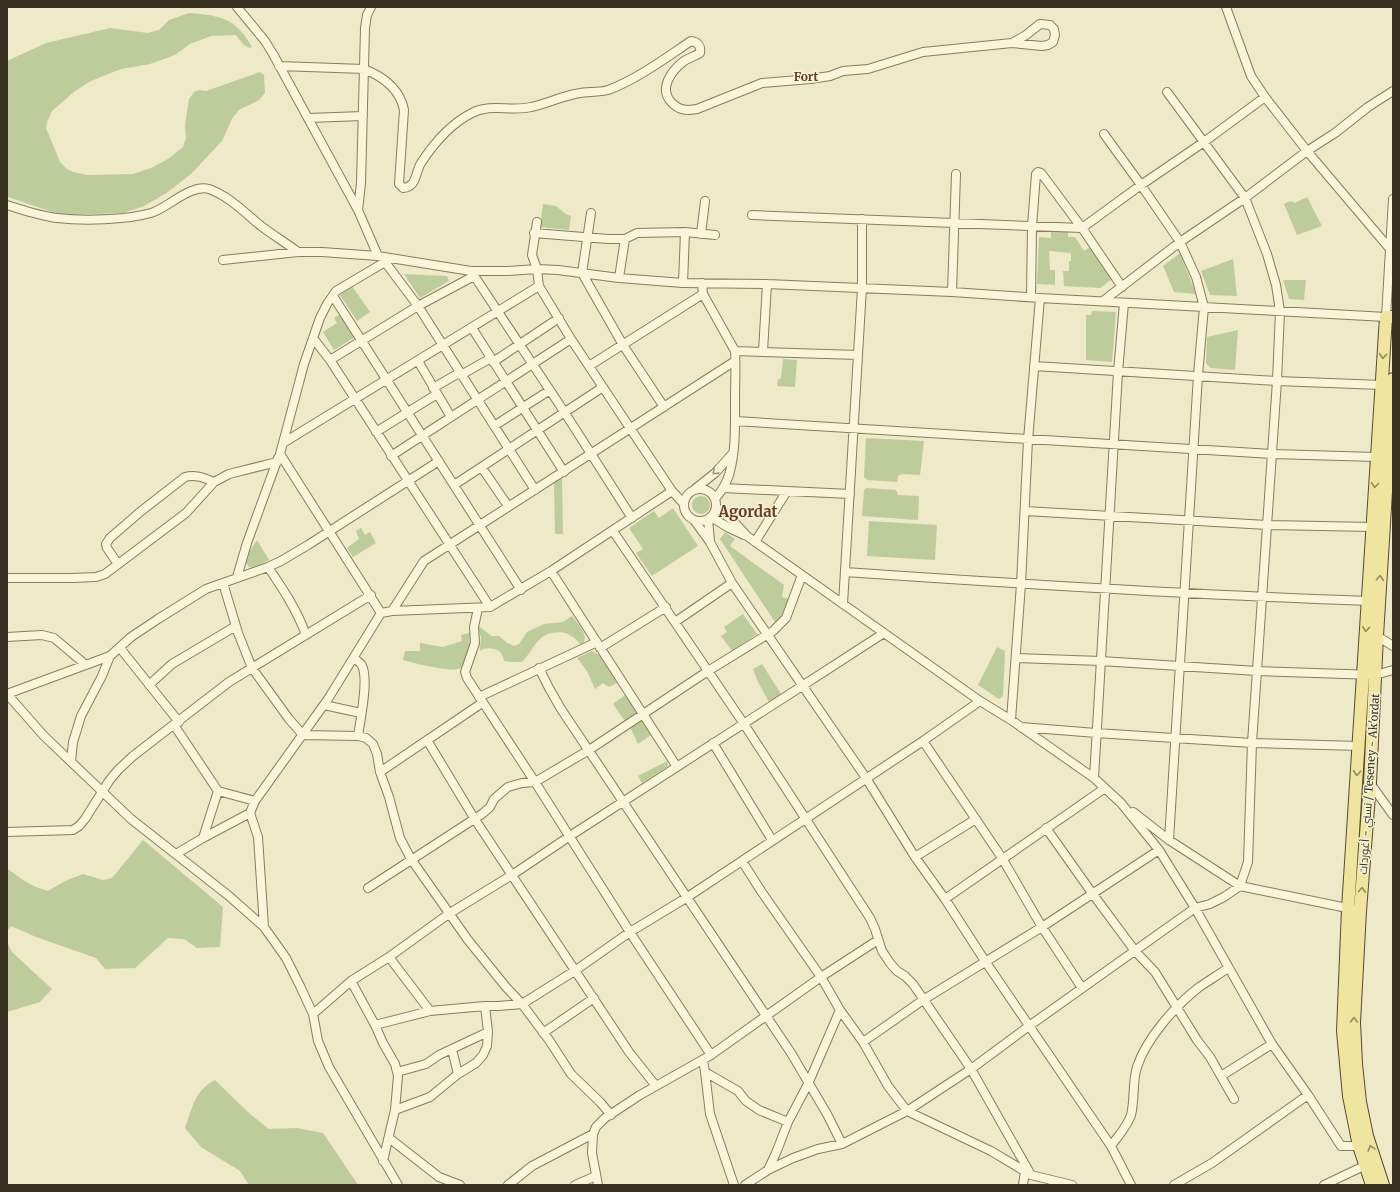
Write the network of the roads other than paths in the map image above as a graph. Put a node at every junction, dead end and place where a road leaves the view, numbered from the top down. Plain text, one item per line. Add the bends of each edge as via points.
1 (237, 7) edge
2 (371, 7) edge
3 (1226, 7) edge
4 (1012, 43) junction
5 (279, 66) junction
6 (364, 70) junction
7 (1393, 91) edge
8 (1167, 92) dead end
9 (1265, 97) junction
10 (363, 116) junction
11 (308, 118) junction
12 (1104, 134) dead end
13 (1204, 142) junction
14 (1306, 151) junction
15 (956, 174) dead end
16 (1141, 184) junction
17 (1245, 198) junction
18 (1393, 199) edge
19 (705, 200) dead end
20 (7, 205) edge
21 (358, 210) junction
22 (591, 213) dead end
23 (752, 215) dead end
24 (862, 219) junction
25 (536, 222) dead end
26 (954, 223) junction
27 (1032, 226) junction
28 (1082, 228) junction
29 (685, 232) junction
30 (534, 233) junction
31 (701, 234) junction
32 (715, 235) dead end
33 (587, 237) junction
34 (625, 239) junction
35 (1180, 242) junction
36 (1390, 249) junction
37 (298, 252) junction
38 (378, 256) junction
39 (223, 260) dead end
40 (386, 260) junction
41 (537, 269) junction
42 (582, 273) junction
43 (472, 274) junction
44 (619, 278) junction
45 (702, 282) junction
46 (683, 283) junction
47 (767, 284) junction
48 (539, 286) junction
49 (1122, 287) junction
50 (862, 288) junction
51 (952, 292) junction
52 (703, 294) junction
53 (333, 296) junction
54 (1035, 298) junction
55 (1103, 301) junction
56 (1124, 303) junction
57 (418, 306) junction
58 (1204, 307) junction
59 (1280, 311) junction
60 (499, 312) junction
61 (1389, 317) edge
62 (558, 318) junction
63 (472, 328) junction
64 (313, 338) junction
65 (571, 339) junction
66 (362, 340) junction
67 (519, 344) junction
68 (623, 345) junction
69 (443, 346) junction
70 (735, 351) junction
71 (763, 351) junction
72 (858, 356) junction
73 (330, 360) junction
74 (492, 360) junction
75 (418, 361) junction
76 (735, 361) junction
77 (533, 364) junction
78 (589, 366) junction
79 (1034, 366) junction
80 (1118, 372) junction
81 (460, 374) junction
82 (1198, 375) junction
83 (387, 379) junction
84 (1393, 379) edge
85 (506, 381) junction
86 (1277, 381) junction
87 (1381, 385) junction
88 (603, 387) junction
89 (550, 390) junction
90 (435, 391) junction
91 (354, 399) junction
92 (478, 400) junction
93 (523, 407) junction
94 (664, 407) junction
95 (408, 412) junction
96 (565, 413) junction
97 (451, 417) junction
98 (735, 421) junction
99 (494, 426) junction
100 (630, 428) junction
101 (853, 428) junction
102 (538, 431) junction
103 (376, 432) junction
104 (423, 436) junction
105 (1028, 440) junction
106 (283, 443) junction
107 (1114, 444) junction
108 (509, 449) junction
109 (1193, 449) junction
110 (591, 453) junction
111 (733, 453) junction
112 (1272, 454) junction
113 (391, 456) junction
114 (1377, 457) junction
115 (279, 458) junction
116 (439, 461) junction
117 (482, 468) junction
118 (564, 472) junction
119 (407, 481) junction
120 (214, 482) junction
121 (454, 485) junction
122 (723, 488) junction
123 (695, 489) junction
124 (535, 490) junction
125 (672, 491) junction
126 (787, 491) junction
127 (850, 494) junction
128 (716, 503) junction
129 (684, 504) junction
130 (508, 506) junction
131 (1025, 511) junction
132 (1110, 516) junction
133 (632, 518) junction
134 (709, 518) junction
135 (694, 520) junction
136 (1189, 520) junction
137 (480, 525) junction
138 (1267, 525) junction
139 (1372, 528) junction
140 (330, 530) junction
141 (613, 531) junction
142 (747, 536) junction
143 (710, 542) junction
144 (755, 542) junction
145 (449, 544) junction
146 (118, 564) junction
147 (268, 567) junction
148 (551, 571) junction
149 (845, 572) junction
150 (802, 575) junction
151 (7, 578) edge
152 (237, 578) junction
153 (732, 582) junction
154 (223, 583) junction
155 (1021, 584) junction
156 (1105, 589) junction
157 (521, 590) junction
158 (1184, 593) junction
159 (371, 595) junction
160 (1262, 597) junction
161 (1368, 601) junction
162 (843, 604) junction
163 (490, 607) junction
164 (666, 607) junction
165 (478, 608) junction
166 (392, 611) junction
167 (381, 613) junction
168 (674, 622) junction
169 (236, 626) junction
170 (884, 633) junction
171 (766, 634) junction
172 (306, 635) junction
173 (1377, 636) junction
174 (7, 637) edge
175 (598, 645) junction
176 (1393, 646) edge
177 (120, 648) junction
178 (110, 656) junction
179 (354, 658) junction
180 (1016, 658) junction
181 (1101, 661) junction
182 (86, 665) junction
183 (1179, 666) junction
184 (252, 668) junction
185 (539, 668) junction
186 (1393, 670) edge
187 (708, 671) junction
188 (1257, 671) junction
189 (1362, 674) junction
190 (1375, 675) junction
191 (149, 685) junction
192 (802, 687) junction
193 (7, 694) edge
194 (481, 700) junction
195 (980, 701) junction
196 (324, 705) junction
197 (361, 713) junction
198 (644, 714) junction
199 (1011, 720) junction
200 (176, 723) junction
201 (744, 724) junction
202 (1021, 727) junction
203 (1096, 734) junction
204 (303, 735) junction
205 (358, 736) junction
206 (1175, 739) junction
207 (428, 740) junction
208 (923, 741) junction
209 (713, 744) junction
210 (1252, 744) junction
211 (1359, 746) junction
212 (589, 750) junction
213 (71, 761) junction
214 (677, 767) junction
215 (380, 772) junction
216 (866, 778) junction
217 (1094, 778) junction
218 (535, 782) junction
219 (1370, 783) junction
220 (1105, 788) junction
221 (218, 791) junction
222 (102, 792) junction
223 (255, 801) junction
224 (623, 802) junction
225 (1121, 803) junction
226 (250, 814) junction
227 (1393, 815) edge
228 (474, 818) junction
229 (805, 819) junction
230 (976, 819) junction
231 (1046, 828) junction
232 (7, 832) edge
233 (570, 836) junction
234 (202, 838) junction
235 (772, 840) junction
236 (1169, 840) junction
237 (1159, 850) junction
238 (176, 854) junction
239 (915, 857) junction
240 (1002, 858) junction
241 (411, 859) junction
242 (742, 861) junction
243 (512, 875) junction
244 (1240, 886) junction
245 (368, 888) dead end
246 (1092, 893) junction
247 (686, 898) junction
248 (945, 899) junction
249 (1195, 908) junction
250 (1354, 910) junction
251 (450, 913) junction
252 (1042, 926) junction
253 (264, 927) junction
254 (630, 932) junction
255 (878, 940) junction
256 (1135, 951) junction
257 (389, 957) junction
258 (985, 961) junction
259 (1228, 968) junction
260 (576, 970) junction
261 (821, 977) junction
262 (351, 981) junction
263 (1082, 988) junction
264 (594, 998) junction
265 (924, 1000) junction
266 (522, 1004) junction
267 (485, 1006) junction
268 (1176, 1007) junction
269 (840, 1010) junction
270 (430, 1011) junction
271 (313, 1014) junction
272 (766, 1016) junction
273 (375, 1025) junction
274 (1029, 1026) junction
275 (488, 1032) junction
276 (543, 1033) junction
277 (863, 1042) junction
278 (1272, 1044) junction
279 (452, 1049) junction
280 (710, 1055) junction
281 (703, 1060) junction
282 (971, 1069) junction
283 (397, 1072) junction
284 (706, 1072) junction
285 (458, 1074) junction
286 (1221, 1076) junction
287 (808, 1084) junction
288 (656, 1086) junction
289 (1308, 1095) junction
290 (1234, 1099) dead end
291 (395, 1110) junction
292 (907, 1111) junction
293 (610, 1115) junction
294 (788, 1122) junction
295 (593, 1134) junction
296 (389, 1138) junction
297 (842, 1144) junction
298 (1111, 1146) junction
299 (1359, 1146) junction
300 (383, 1161) junction
301 (1366, 1165) junction
302 (768, 1170) junction
303 (1028, 1173) junction
304 (596, 1176) junction
305 (752, 1183) edge
306 (398, 1185) edge
307 (460, 1185) edge
308 (508, 1185) edge
309 (575, 1185) edge
310 (598, 1185) edge
311 (734, 1185) edge
312 (745, 1185) edge
313 (1023, 1185) edge
314 (1072, 1185) edge
315 (1131, 1185) edge
316 (1174, 1185) edge
317 (1324, 1185) edge
318 (1372, 1185) edge
319 (1383, 1185) edge

1 - 5 street via 265,41
2 - 6 street via 365,28
3 - 9 street via 1251,76
4 - 4 street via 1040,24 1050,25 1055,32 1055,39 1048,45
4 - 6 street via 923,52 868,69 844,70 830,76 810,79 762,83 689,111 680,110 668,99 665,85 684,61 700,53 699,45 691,41 609,90 577,93 526,108 484,108 464,117 441,136 420,164 414,183 409,188 399,184 403,104 394,88 375,74
5 - 6 street
5 - 11 street
6 - 10 street
7 - 14 street
8 - 13 street
9 - 13 street
9 - 14 street
10 - 11 street
10 - 21 street
11 - 21 street
12 - 16 street
13 - 16 street
13 - 17 street
14 - 17 street
14 - 36 street
15 - 26 street
16 - 28 street
16 - 35 street
17 - 35 street
17 - 59 street via 1267,254
18 - 36 street
19 - 31 street
20 - 37 street via 56,218 82,220 135,216 152,213 198,189 208,189 240,208
21 - 38 street
22 - 33 street
23 - 24 street
24 - 26 street
24 - 50 street
25 - 30 street
26 - 27 street
26 - 51 street
27 - 28 street
27 - 28 street via 1038,172
27 - 54 street
28 - 49 street
29 - 31 street
29 - 34 street via 637,234
29 - 46 street
30 - 33 street
30 - 41 street via 532,255
31 - 32 street
33 - 34 street
33 - 42 street
34 - 44 street
35 - 49 street
35 - 58 street via 1196,277
36 - 61 street
37 - 38 street
37 - 39 street
38 - 40 street
40 - 43 street
40 - 53 street
40 - 57 street
41 - 42 street
41 - 43 street
41 - 48 street
42 - 44 street
42 - 68 street
43 - 57 street
43 - 60 street
44 - 46 street
45 - 46 street
45 - 47 street
45 - 52 street
47 - 50 street
47 - 71 street
48 - 60 street
48 - 62 street
49 - 55 street
50 - 51 street
50 - 72 street
51 - 54 street
52 - 68 street
52 - 70 street
53 - 64 street via 320,318
53 - 66 street
54 - 55 street
54 - 79 street
55 - 56 street
56 - 58 street
56 - 80 street
57 - 66 street
57 - 69 street
58 - 59 street
58 - 82 street
59 - 61 street
59 - 86 street
60 - 63 street
60 - 67 street
61 -> 87 main road
62 - 65 street
62 - 67 street
63 - 69 street
63 - 74 street
64 - 73 street
64 - 106 street
65 - 77 street
65 - 78 street
66 - 73 street
66 - 83 street
67 - 74 street
67 - 77 street
68 - 78 street
68 - 94 street
69 - 75 street
69 - 81 street
70 - 71 street
70 - 76 street
71 - 72 street
72 - 101 street
73 - 91 street
74 - 81 street
74 - 85 street
75 - 83 street
75 - 90 street
76 - 94 street
76 - 98 street
77 - 85 street
77 - 89 street
78 - 88 street
79 - 80 street
79 - 105 street
80 - 82 street
80 - 107 street
81 - 90 street
81 - 92 street
82 - 86 street
82 - 109 street
83 - 91 street
83 - 95 street
173 -> 84 main road, تسني - أغوردات / Teseney - Ak'ordat
85 - 92 street
85 - 93 street
86 - 87 street
86 - 112 street
87 - 114 main road
88 - 96 street
88 - 100 street
89 - 93 street
89 - 96 street
90 - 95 street
90 - 97 street
91 - 103 street
91 - 106 street
92 - 97 street
92 - 99 street
93 - 99 street
93 - 102 street
94 - 100 street
95 - 103 street
95 - 104 street
96 - 102 street
96 - 110 street
97 - 104 street
98 - 101 street
98 - 111 street
99 - 108 street
100 - 110 street
100 - 125 street
101 - 105 street
101 - 127 street
102 - 108 street
102 - 118 street
103 - 113 street
104 - 113 street
104 - 116 street
105 - 107 street
105 - 131 street
106 - 115 street
107 - 109 street
107 - 132 street
108 - 117 street
108 - 124 street
109 - 112 street
109 - 136 street
110 - 118 street
110 - 133 street
111 - 122 street
111 -> 123 street via 715,473
112 - 114 street
112 - 138 street
113 - 119 street
114 -> 139 main road
115 - 120 street via 229,474
115 - 140 street
115 - 152 street via 247,543
116 - 119 street
116 - 121 street
117 - 121 street
117 - 130 street
118 - 124 street
119 - 140 street
119 - 145 street
120 - 146 street via 186,512
120 - 146 street via 192,475 185,477 128,522 106,544
121 - 137 street
122 - 126 street
122 - 128 street
123 - 128 street via 710,492
123 - 129 street via 687,495
124 - 130 street
125 - 129 street
125 - 133 street
126 - 127 street
126 - 144 street
127 - 149 street
128 - 134 street
128 - 142 street
129 - 135 street via 686,514
130 - 137 street
131 - 132 street
131 - 155 street
132 - 136 street
132 - 156 street
133 - 141 street
134 - 135 street
134 - 142 street
134 - 143 street
135 - 143 street
136 - 138 street
136 - 158 street
137 - 145 street
137 - 157 street
138 - 139 street
138 - 160 street
139 - 161 main road
140 - 147 street
140 - 159 street
141 - 148 street
141 - 164 street
142 - 144 street
143 - 153 street
144 - 150 street
145 - 163 street
145 - 166 street via 424,561
146 - 151 street via 96,577
147 - 152 street
147 - 172 street via 287,595
148 - 157 street
148 - 175 street
149 - 155 street
149 - 162 street
150 - 162 street
150 - 171 street via 786,618 778,627
152 - 154 street
153 - 168 street
153 - 171 street
154 - 169 street
154 - 177 street via 206,589 158,618
155 - 156 street
155 - 180 street
156 - 158 street
156 - 181 street
157 - 163 street
158 - 160 street
158 - 183 street
159 - 167 street
159 - 172 street
160 - 161 street
160 - 188 street
161 -> 189 main road
162 - 170 street
163 - 165 street
164 - 168 street
164 - 175 street
165 - 166 street
165 - 194 street via 474,627 475,643 465,672
166 - 167 street
167 - 179 street
168 - 187 street
169 - 184 street
169 - 191 street via 172,664
170 - 192 street
170 - 195 street
171 - 187 street
171 - 192 street
172 - 184 street
173 - 176 street
173 - 190 main road, تسني - أغوردات / Teseney - Ak'ordat
174 - 182 street via 42,635 54,638
175 - 185 street
175 - 198 street
177 - 178 street
177 - 191 street
178 - 182 street
178 - 213 street via 81,716 73,742
179 - 196 street
179 - 197 street via 363,670 365,686
180 - 181 street
180 - 199 street
181 - 183 street
181 - 203 street
182 - 193 street
183 - 188 street
183 - 206 street
184 - 200 street via 229,682
184 - 204 street
185 - 194 street
185 - 212 street via 548,688
186 - 190 street
187 - 198 street
187 - 201 street
188 - 189 street
188 - 210 street
189 - 190 street
189 - 211 main road
190 - 219 main road, تسني - أغوردات / Teseney - Ak'ordat
191 - 200 street
192 - 201 street
192 - 216 street
193 - 213 street via 31,723
194 - 207 street
194 - 218 street
195 - 199 street
195 - 208 street
196 - 197 street
196 - 204 street
197 - 205 street
198 - 212 street
198 - 214 street
199 - 202 street
200 - 221 street
200 - 222 street via 133,756 118,770
201 - 209 street
201 - 229 street
202 - 203 street
202 - 217 street
203 - 206 street
203 - 217 street
204 - 205 street
204 - 223 street
205 - 215 street via 374,744
206 - 210 street
206 - 236 street
207 - 215 street
207 - 228 street
208 - 216 street
208 - 230 street
209 - 214 street
209 - 235 street
210 - 211 street
210 - 244 street via 1248,862
211 -> 250 main road
212 - 218 street
212 - 224 street
213 - 222 street
214 - 224 street
215 - 241 street via 400,838
216 - 229 street
216 - 239 street
217 - 220 street
218 - 228 street via 508,787 494,799 490,807
218 - 233 street
219 - 227 street
250 -> 219 main road, تسني - أغوردات / Teseney - Ak'ordat
220 - 225 street
220 - 231 street
221 - 223 street
221 - 234 street
222 - 232 street via 85,819 73,830
222 - 238 street via 131,819
223 - 226 street
224 - 233 street
224 - 247 street
225 - 236 street
225 - 237 street
226 - 234 street
226 - 253 street via 258,837
228 - 241 street
228 - 243 street
229 - 235 street
229 - 255 street via 870,918
230 - 239 street
230 - 240 street
231 - 240 street
231 - 246 street
233 - 243 street
233 - 254 street
234 - 238 street
235 - 242 street
236 - 244 street
237 - 246 street
237 - 249 street
238 - 253 street
239 - 248 street
240 - 248 street
240 - 252 street
241 - 245 street
241 - 251 street
242 - 247 street
242 - 261 street via 760,891
243 - 251 street
243 - 260 street
244 - 249 street via 1210,904
244 - 250 street
246 - 252 street
246 - 256 street
247 - 254 street
247 - 272 street
248 - 258 street
249 - 256 street
249 - 259 street
250 - 299 main road via 1343,1031 1349,1096
319 -> 250 main road, تسني - أغوردات / Teseney - Ak'ordat via 1367,1136 1360,1102 1354,1022
251 - 257 street
251 - 266 street via 468,940
252 - 258 street
252 - 263 street
253 - 271 street via 286,958
254 - 260 street
254 - 280 street
255 - 261 street
255 - 265 street via 892,967 909,980
256 - 263 street
256 - 268 street via 1155,972
257 - 262 street
257 - 270 street
258 - 265 street
258 - 274 street
259 - 268 street
259 - 278 street
260 - 264 street
260 - 266 street
261 - 269 street
261 - 272 street
262 - 271 street
262 - 273 street
263 - 274 street
264 - 276 street
264 - 288 street via 629,1052
265 - 277 street
265 - 282 street
266 - 267 street
266 - 276 street
267 - 270 street
267 - 275 street
268 - 286 street
268 - 298 street via 1153,1037 1137,1066 1131,1114
269 - 277 street
269 - 287 street
270 - 273 street
271 - 300 street via 318,1041 329,1067
272 - 280 street
272 - 287 street
273 - 283 street
274 - 282 street
274 - 298 street
275 - 279 street
275 - 285 street via 484,1055
276 - 293 street via 571,1074
277 - 292 street via 888,1086
278 - 286 street
278 - 289 street
279 - 283 street via 426,1064
279 - 285 street
280 - 281 street
281 - 284 street
281 - 288 street
282 - 292 street
282 - 303 street
283 - 291 street
284 - 294 street via 738,1091 746,1101 759,1110
284 - 311 street via 710,1114
285 - 291 street via 430,1097
286 - 290 street
287 - 294 street
287 - 297 street
288 - 293 street
289 - 299 street via 1341,1146
289 - 316 street via 1212,1163
291 - 296 street
292 - 297 street
292 - 303 street via 991,1151
293 - 295 street via 596,1127
294 - 302 street
295 - 304 street via 592,1153
295 - 308 street via 532,1166
296 - 300 street
296 - 307 street via 440,1177
297 - 302 street via 818,1149
298 - 315 street
299 - 301 main road
300 - 306 street
301 - 317 street
301 - 318 main road
302 - 305 street
303 - 313 street
303 - 314 street
304 - 309 street
304 - 310 street
305 - 312 street

